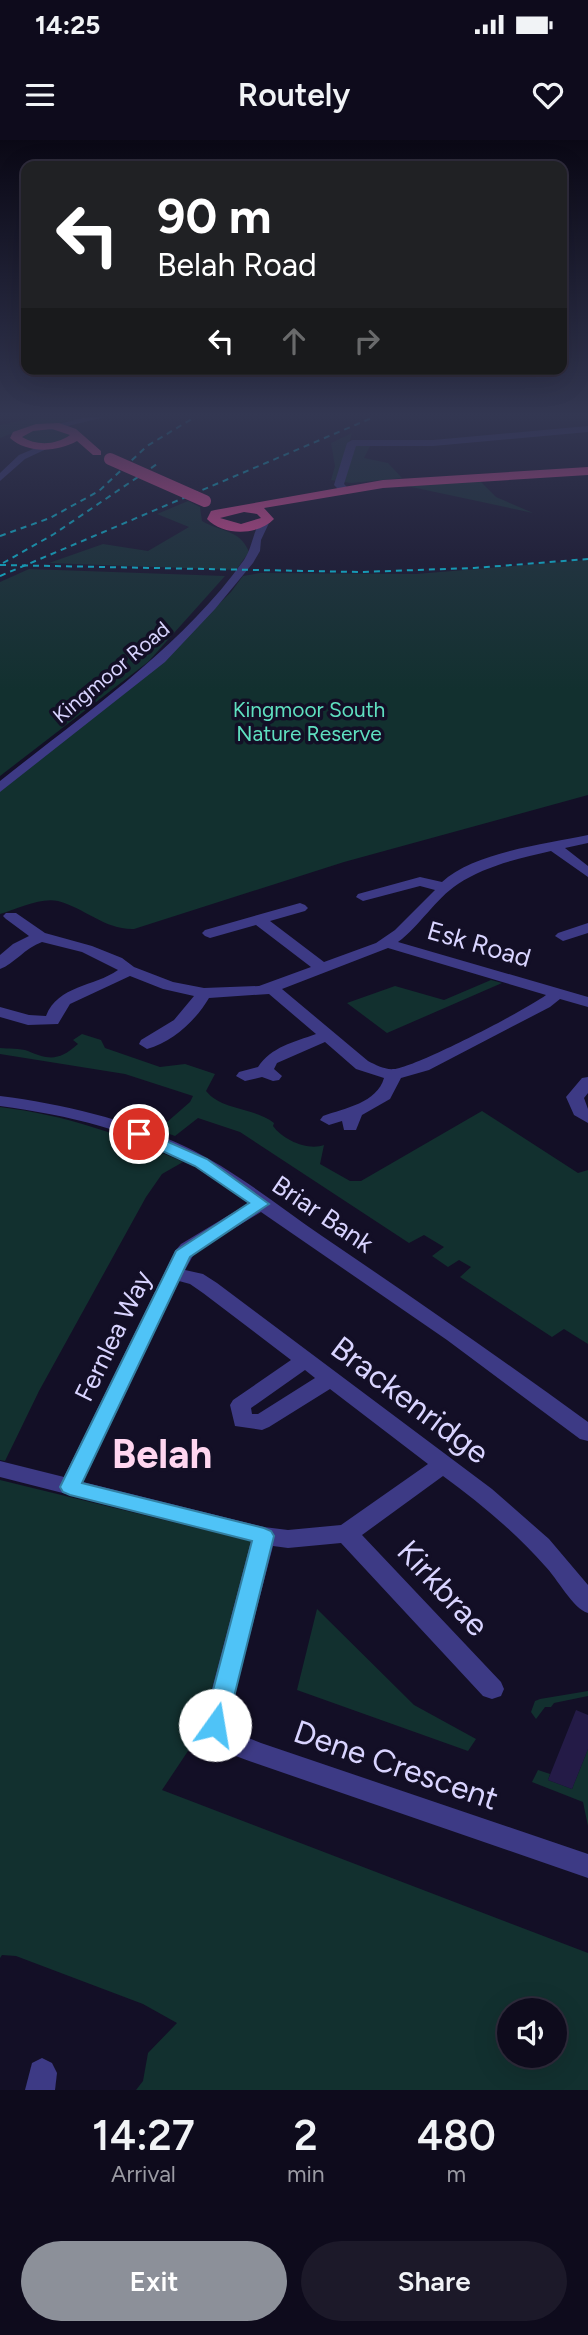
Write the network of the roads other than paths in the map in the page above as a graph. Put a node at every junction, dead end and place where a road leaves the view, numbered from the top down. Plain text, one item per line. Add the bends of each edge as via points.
1 (211, 508) edge
2 (239, 508) joint
3 (276, 508) edge
4 (215, 513) junction
5 (266, 519) junction
6 (231, 527) junction
7 (256, 540) junction
8 (0, 788) edge
9 (588, 839) edge
10 (555, 847) junction
11 (588, 873) edge
12 (446, 888) junction
13 (363, 897) dead end
14 (300, 908) dead end
15 (11, 916) dead end
16 (258, 919) junction
17 (588, 928) edge
18 (210, 933) dead end
19 (563, 936) dead end
20 (41, 937) junction
21 (386, 943) junction
22 (0, 964) edge
23 (323, 968) junction
24 (128, 970) junction
25 (272, 988) junction
26 (204, 993) junction
27 (558, 993) junction
28 (588, 1002) edge
29 (0, 1012) edge
30 (326, 1036) junction
31 (159, 1042) dead end
32 (393, 1074) junction
33 (245, 1076) dead end
34 (588, 1082) edge
35 (0, 1101) edge
36 (588, 1118) edge
37 (329, 1120) dead end
38 (261, 1204) junction
39 (172, 1273) junction
40 (304, 1361) junction
41 (330, 1379) junction
42 (588, 1433) edge
43 (443, 1465) junction
44 (0, 1469) edge
45 (70, 1487) junction
46 (346, 1532) junction
47 (264, 1536) junction
48 (588, 1604) edge
49 (492, 1689) dead end
50 (588, 1866) edge

1 - 4 highway
2 - 4 highway
2 - 5 highway via 257,510
3 - 5 highway
4 - 6 highway via 216,522
5 - 6 highway via 249,527
5 - 7 street, Kingmoor Road
6 - 7 street
7 - 8 street, Kingmoor Road via 249,561 161,659
9 - 10 street
10 - 11 street
10 - 12 street via 477,868
12 - 13 street via 420,881
12 - 21 street
14 - 16 street
15 - 20 street
16 - 18 street
16 - 23 street
17 - 19 street
20 - 22 street via 11,950
20 - 24 street via 87,949
21 - 23 street
21 - 27 street, Esk Road
23 - 25 street
24 - 26 street
24 - 29 street via 104,985 64,999 54,1010 57,1024
25 - 26 street
25 - 30 street
26 - 31 street via 194,1012
27 - 28 street, Esk Road
27 - 32 street via 423,1066
30 - 32 street via 362,1065
30 - 33 street via 271,1060 268,1073
32 - 37 street via 386,1096 352,1118
34 - 36 street via 575,1097
35 - 38 street, Briar Bank via 70,1113 158,1141 201,1162
38 - 39 street, Fernlea Way via 188,1248
38 - 42 street, Briar Bank
39 - 40 street, Brackenridge via 210,1288
39 - 45 street, Fernlea Way
40 - 41 street, Brackenridge
40 - 41 street via 240,1405 242,1421 262,1422
41 - 43 street, Brackenridge
43 - 46 street
43 - 48 street, Brackenridge via 521,1527
44 - 45 street
45 - 47 street
46 - 47 street via 307,1539
46 - 49 street, Kirkbrae
47 - 50 street, Dene Crescent via 215,1725 219,1733 255,1752

